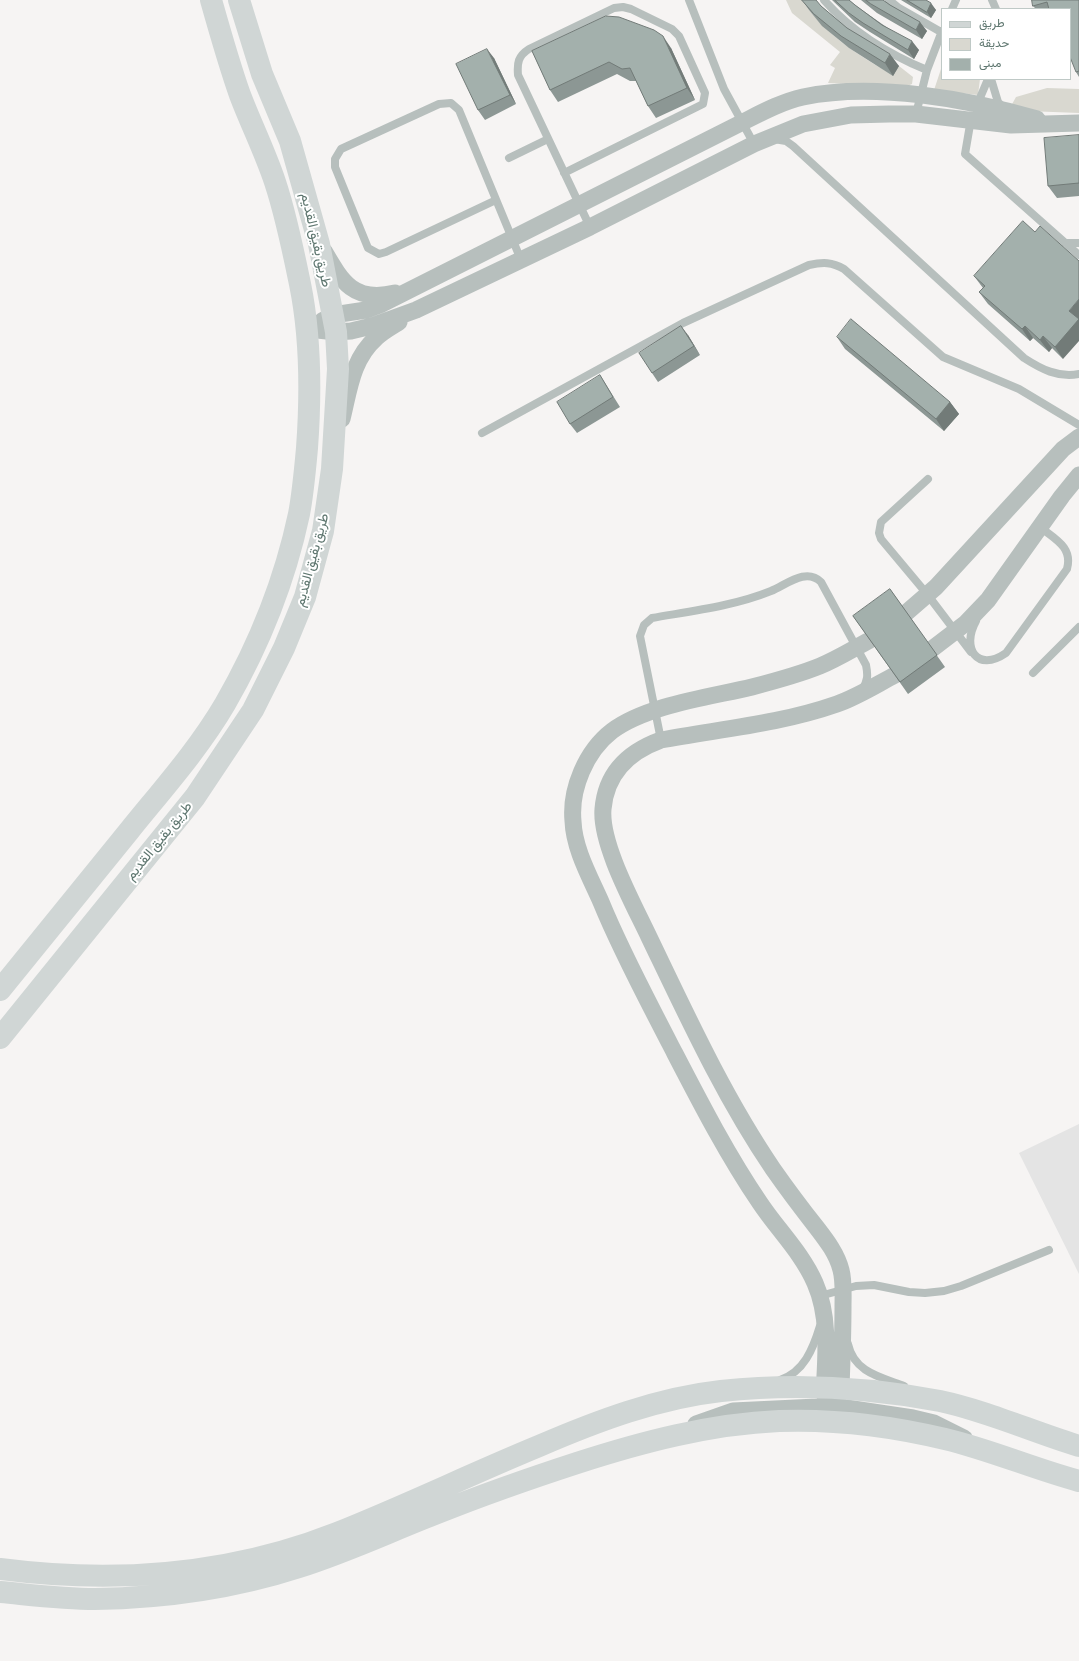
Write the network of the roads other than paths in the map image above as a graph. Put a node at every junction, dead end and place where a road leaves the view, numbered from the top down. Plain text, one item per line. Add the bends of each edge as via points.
1 (211, 0) edge
2 (239, 0) edge
3 (689, 0) edge
4 (824, 0) edge
5 (889, 0) edge
6 (941, 30) edge
7 (941, 34) edge
8 (927, 70) junction
9 (989, 80) edge
10 (990, 80) edge
11 (922, 96) junction
12 (977, 104) junction
13 (1006, 110) junction
14 (916, 114) junction
15 (970, 121) junction
16 (741, 123) junction
17 (1052, 123) junction
18 (1079, 123) edge
19 (548, 139) junction
20 (760, 142) junction
21 (509, 158) dead end
22 (564, 173) junction
23 (496, 200) junction
24 (579, 205) junction
25 (590, 227) junction
26 (512, 239) junction
27 (1065, 243) junction
28 (1079, 243) edge
29 (319, 244) junction
30 (1079, 255) edge
31 (521, 260) junction
32 (418, 287) junction
33 (416, 310) junction
34 (334, 324) junction
35 (308, 329) junction
36 (1079, 374) edge
37 (1079, 425) edge
38 (482, 433) dead end
39 (1079, 436) edge
40 (332, 469) junction
41 (1079, 475) edge
42 (928, 479) dead end
43 (1040, 527) junction
44 (927, 594) junction
45 (988, 600) junction
46 (906, 613) edge
47 (1079, 627) edge
48 (955, 632) junction
49 (863, 644) junction
50 (932, 649) edge
51 (975, 657) junction
52 (1033, 673) dead end
53 (894, 675) edge
54 (859, 694) junction
55 (655, 711) junction
56 (660, 740) junction
57 (0, 990) edge
58 (0, 1038) edge
59 (1049, 1250) dead end
60 (843, 1288) junction
61 (820, 1296) junction
62 (824, 1314) junction
63 (843, 1325) junction
64 (719, 1392) junction
65 (831, 1393) junction
66 (942, 1402) junction
67 (637, 1444) junction
68 (1079, 1446) edge
69 (988, 1452) junction
70 (1079, 1481) edge
71 (0, 1569) edge
72 (0, 1592) edge

1 - 35 main road, طريق بقيق القديم via 240,95 276,184
2 - 29 main road, طريق بقيق القديم via 262,74 290,141
3 - 16 lane via 724,89
4 - 8 lane via 852,28 873,43
5 - 6 lane via 898,8
7 - 8 lane
8 - 11 lane
9 - 12 lane
10 - 13 lane via 998,102
11 - 12 street
11 - 14 lane
11 - 16 street via 850,91 811,96 786,102
12 - 13 street
12 - 15 lane
13 - 17 street
14 - 15 street
14 - 20 street via 852,115 823,119 803,124
15 - 17 street via 1011,125
15 - 27 lane via 965,154
16 - 20 lane
16 - 24 street
17 - 18 street
19 - 21 lane
19 - 22 lane
19 - 22 lane via 518,75 518,60 521,54 614,8 623,7 672,29 679,36 705,94 703,104
20 - 25 street
20 - 36 lane via 778,138 793,146 1024,358 1050,372 1064,376
22 - 24 lane
23 - 23 lane via 459,110 451,103 439,104 341,149 335,159 335,167 368,248 379,254
23 - 26 lane
24 - 25 lane
24 - 26 street
25 - 31 street
26 - 31 lane
26 - 32 street
27 - 28 lane
27 - 30 lane
29 - 32 street via 339,277 354,290 377,296
29 - 34 main road, طريق بقيق القديم
31 - 33 street
32 - 34 street
33 - 34 street via 372,326
33 - 40 street via 376,338 358,361 352,377
34 - 35 street
34 - 40 main road, طريق بقيق القديم via 338,369
35 - 57 main road, طريق بقيق القديم via 309,420 299,513 270,611 248,660 225,704 199,744
37 - 38 lane via 1020,389 943,357 844,269 834,263 822,262 810,265 683,323
39 - 44 street via 1063,449
40 - 58 main road, طريق بقيق القديم via 323,531 305,597 284,648 253,710 195,797
41 - 43 street
42 - 44 lane via 881,522 879,533 881,539
43 - 45 street
43 - 51 lane via 1067,550 1067,569 1006,653 991,661
44 - 46 street
44 - 48 lane
45 - 48 street
45 - 51 lane via 972,627 971,650
47 - 52 lane
48 - 50 street
48 - 51 lane
49 - 54 lane via 868,678
49 - 55 street via 820,666 789,677
49 - 55 lane via 821,582 809,575 745,600 652,618 644,624 640,636
53 - 54 street
54 - 56 street via 839,704 773,722
55 - 56 lane
55 - 61 street via 627,722 612,731 596,746 587,761 573,800 572,820 575,837 615,936 695,1092 757,1199 802,1258
56 - 60 street via 646,745 628,758 614,774 606,792 603,810 609,847 632,903 722,1082 773,1169 834,1251 841,1270
59 - 60 lane via 944,1291 909,1292 874,1285
60 - 61 lane
60 - 63 street
61 - 62 street
62 - 64 lane via 815,1343 804,1364 788,1377 767,1384
62 - 65 street
63 - 65 street
63 - 66 lane via 849,1351 855,1363 865,1370
64 - 65 main road via 782,1387
64 - 71 main road via 663,1402 592,1424 338,1533 251,1560 184,1572 140,1576 63,1576
65 - 66 main road via 881,1392
65 - 67 street via 817,1407 733,1411
65 - 69 street via 833,1406 887,1413 934,1423
66 - 68 main road
67 - 69 main road via 742,1424 828,1421 869,1424 907,1431 947,1439
67 - 72 main road via 440,1511 298,1567 244,1581 189,1592 148,1596 44,1597
69 - 70 main road

